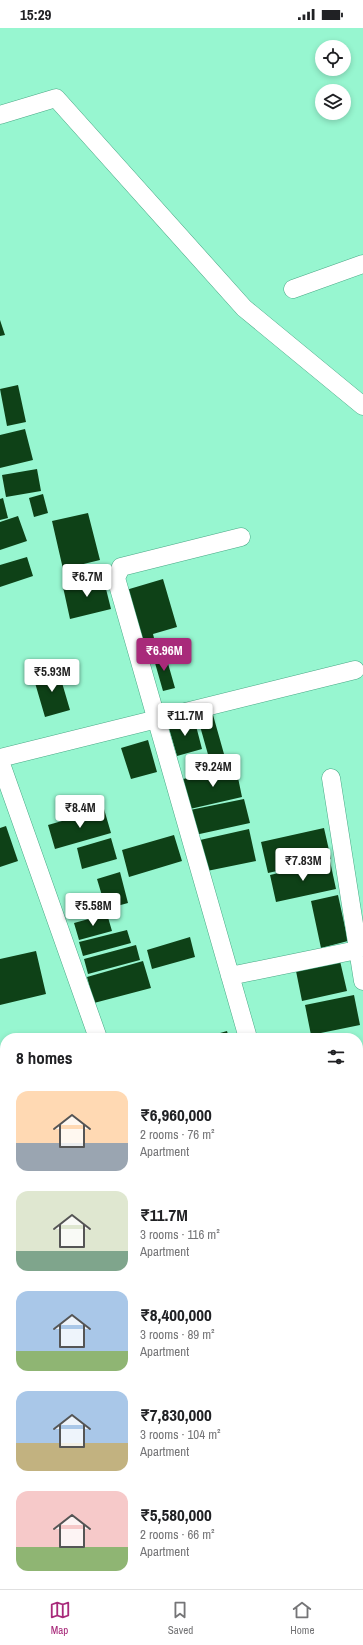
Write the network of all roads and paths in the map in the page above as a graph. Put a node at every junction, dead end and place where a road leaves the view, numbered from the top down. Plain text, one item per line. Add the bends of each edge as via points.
1 (0, 115) edge
2 (363, 264) edge
3 (293, 289) dead end
4 (363, 406) edge
5 (241, 537) dead end
6 (356, 670) dead end
7 (156, 719) junction
8 (0, 759) edge
9 (331, 778) dead end
10 (357, 950) junction
11 (230, 976) junction
12 (363, 981) edge
13 (96, 1033) edge
14 (247, 1033) edge

1 - 4 street via 56,98 244,308
2 - 3 street
5 - 7 street via 121,567 118,572 116,578
6 - 7 street
7 - 8 street
7 - 11 street
8 - 13 street
9 - 10 street
10 - 11 street
10 - 12 street
11 - 14 street

